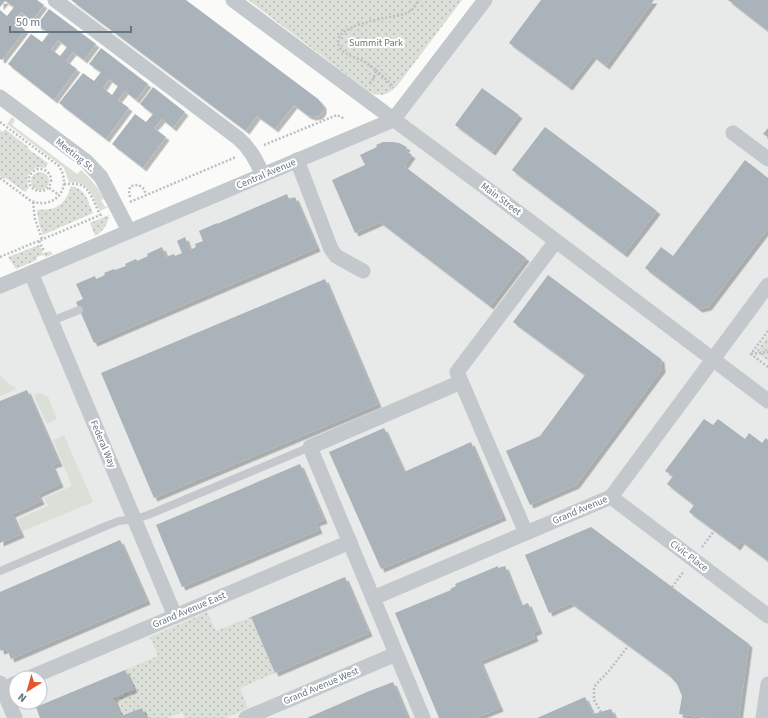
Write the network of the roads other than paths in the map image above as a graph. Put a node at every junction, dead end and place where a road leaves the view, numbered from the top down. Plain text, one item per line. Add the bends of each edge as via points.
1 (55, 0) edge
2 (232, 0) edge
3 (485, 0) edge
4 (0, 97) edge
5 (393, 120) junction
6 (733, 133) dead end
7 (768, 159) edge
8 (298, 160) junction
9 (263, 175) junction
10 (129, 231) junction
11 (556, 241) junction
12 (363, 271) dead end
13 (31, 273) junction
14 (0, 286) edge
15 (768, 286) edge
16 (79, 310) dead end
17 (52, 321) junction
18 (713, 360) junction
19 (461, 382) junction
20 (768, 401) edge
21 (310, 447) junction
22 (611, 497) junction
23 (135, 519) junction
24 (526, 533) junction
25 (350, 542) junction
26 (0, 571) edge
27 (373, 598) junction
28 (175, 616) junction
29 (768, 616) edge
30 (396, 654) junction
31 (48, 670) edge
32 (768, 684) edge
33 (6, 685) edge
34 (15, 718) edge
35 (246, 718) edge
36 (423, 718) edge
37 (763, 718) edge

1 - 9 street via 238,138 250,150
2 - 5 street, Main Street
3 - 5 street, Central Avenue
4 - 10 street, Meeting St. via 91,166 101,177
5 - 8 street, Central Avenue
5 - 11 street, Main Street
6 - 7 street
8 - 9 street, Central Avenue
8 - 12 street via 331,248 336,256
9 - 10 street, Central Avenue
10 - 13 street, Central Avenue
11 - 18 street, Main Street
11 - 19 street via 457,372
13 - 14 street, Central Avenue
13 - 17 street, Federal Way
15 - 18 street, Grand Avenue
16 - 17 lane
17 - 23 street, Federal Way
18 - 20 street, Main Street
18 - 22 street, Grand Avenue
19 - 21 street
19 - 24 street
21 - 23 lane
21 - 25 street
22 - 24 street, Grand Avenue
22 - 29 street, Civic Place
23 - 26 lane via 106,526
23 - 28 street, Federal Way
24 - 27 street, Grand Avenue
25 - 27 street
25 - 28 street, Grand Avenue East
27 - 30 street
28 - 31 street, Grand Avenue East
30 - 35 street, Grand Avenue West
30 - 36 street
32 - 37 street
33 - 34 street

